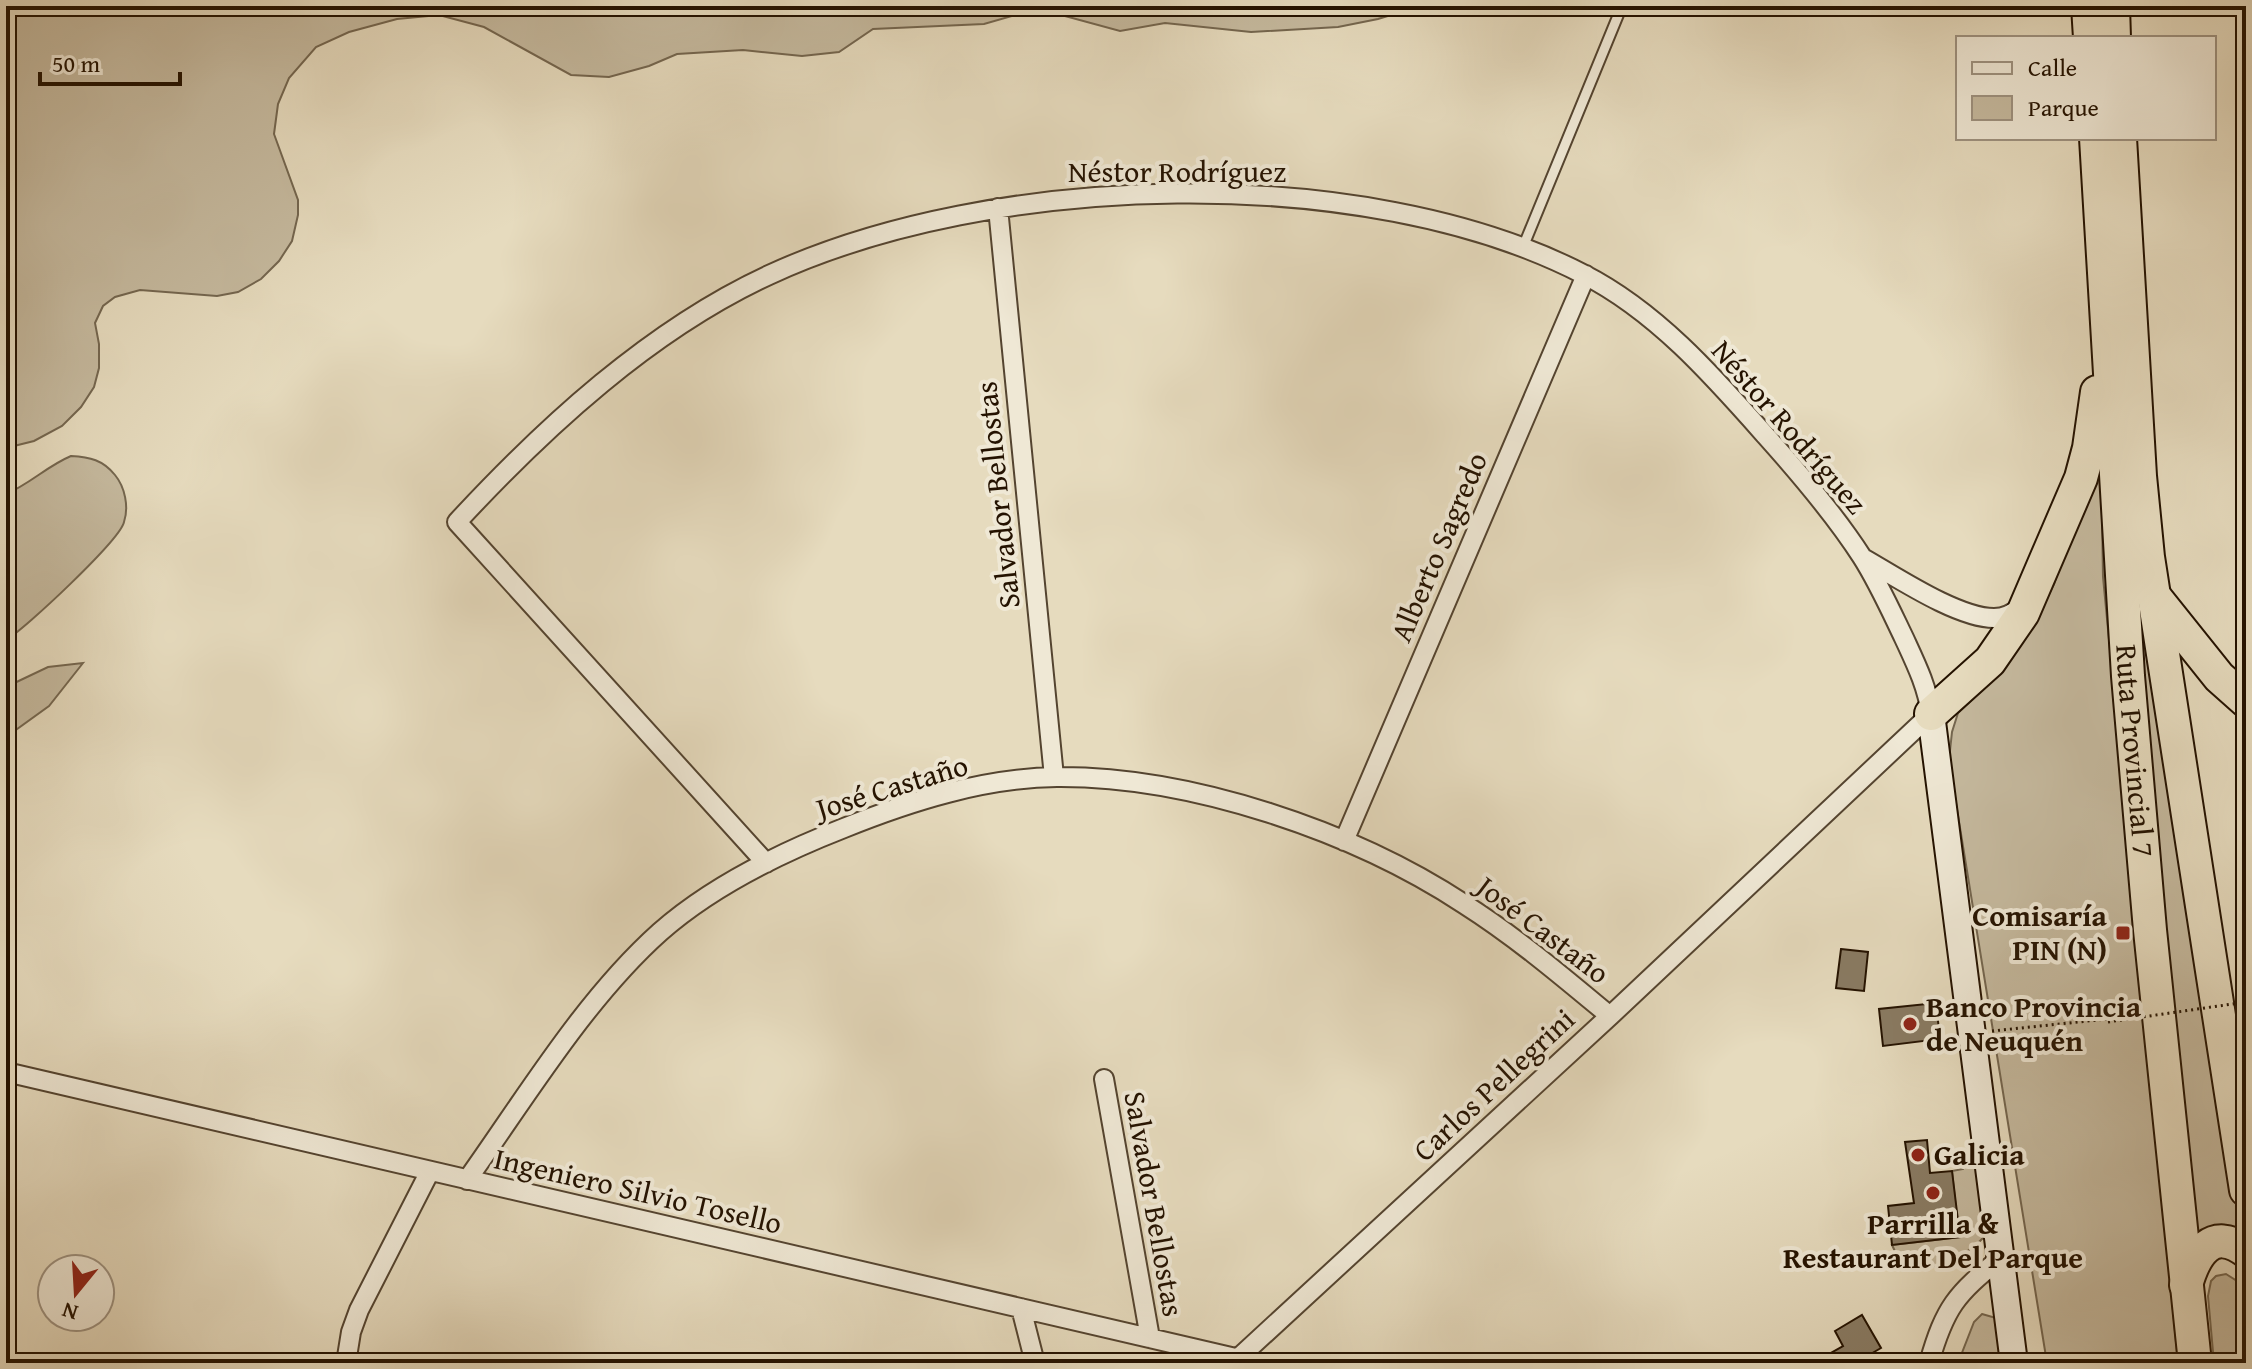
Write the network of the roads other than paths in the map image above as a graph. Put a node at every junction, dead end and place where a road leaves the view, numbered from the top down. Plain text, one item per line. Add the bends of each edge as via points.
1 (1622, 6) edge
2 (2113, 6) edge
3 (2094, 24) edge
4 (2096, 140) edge
5 (2120, 140) edge
6 (998, 208) junction
7 (1523, 247) junction
8 (1586, 275) junction
9 (2105, 293) junction
10 (1863, 558) junction
11 (2033, 595) junction
12 (2153, 595) junction
13 (2246, 701) edge
14 (1931, 714) junction
15 (1054, 777) junction
16 (1344, 841) junction
17 (766, 863) junction
18 (1610, 1016) junction
19 (6, 1072) edge
20 (1104, 1079) dead end
21 (430, 1171) junction
22 (467, 1180) junction
23 (2246, 1190) edge
24 (2246, 1251) edge
25 (2001, 1258) junction
26 (2186, 1285) junction
27 (1021, 1308) junction
28 (1150, 1338) junction
29 (1236, 1361) edge
30 (1925, 1361) edge
31 (346, 1363) edge
32 (1035, 1363) edge
33 (1257, 1363) edge
34 (2014, 1363) edge
35 (2195, 1363) edge

1 - 7 lane
2 - 3 highway
4 - 9 highway, Ruta Provincial 7
5 - 12 highway, Ruta Provincial 7 via 2140,476
6 - 7 street, Néstor Rodríguez via 1144,195 1315,200 1395,211
6 - 15 street, Salvador Bellostas
6 - 17 street, Néstor Rodríguez via 842,244 766,276 700,313 576,405 457,522
7 - 8 street, Néstor Rodríguez
8 - 10 street, Néstor Rodríguez via 1642,312 1735,400
8 - 16 street, Alberto Sagredo
9 - 11 highway via 2089,448
9 - 26 highway, Ruta Provincial 7 via 2132,726
10 - 11 street, Néstor Rodríguez via 1942,602 1979,616 2006,616
10 - 14 street, Néstor Rodríguez via 1919,669
11 - 14 highway via 1990,661
12 - 13 highway via 2219,677
12 - 23 highway, Ruta Provincial 7
14 - 18 street, Carlos Pellegrini
14 - 25 street
15 - 16 street, José Castaño via 1101,779 1217,798
15 - 17 street, José Castaño via 944,793 877,815
16 - 18 street, José Castaño via 1463,903
17 - 22 street, José Castaño via 662,930 619,972
18 - 29 street, Carlos Pellegrini
19 - 21 street, Ingeniero Silvio Tosello
20 - 28 street, Salvador Bellostas
21 - 22 street, Ingeniero Silvio Tosello
21 - 31 street via 359,1310
22 - 27 street, Ingeniero Silvio Tosello
24 - 26 highway via 2226,1242 2208,1245 2197,1254
25 - 30 street via 1957,1295
25 - 34 street
26 - 35 highway, Ruta Provincial 7
27 - 28 street, Ingeniero Silvio Tosello
27 - 32 street
28 - 29 street, Ingeniero Silvio Tosello
29 - 33 street, Ingeniero Silvio Tosello

